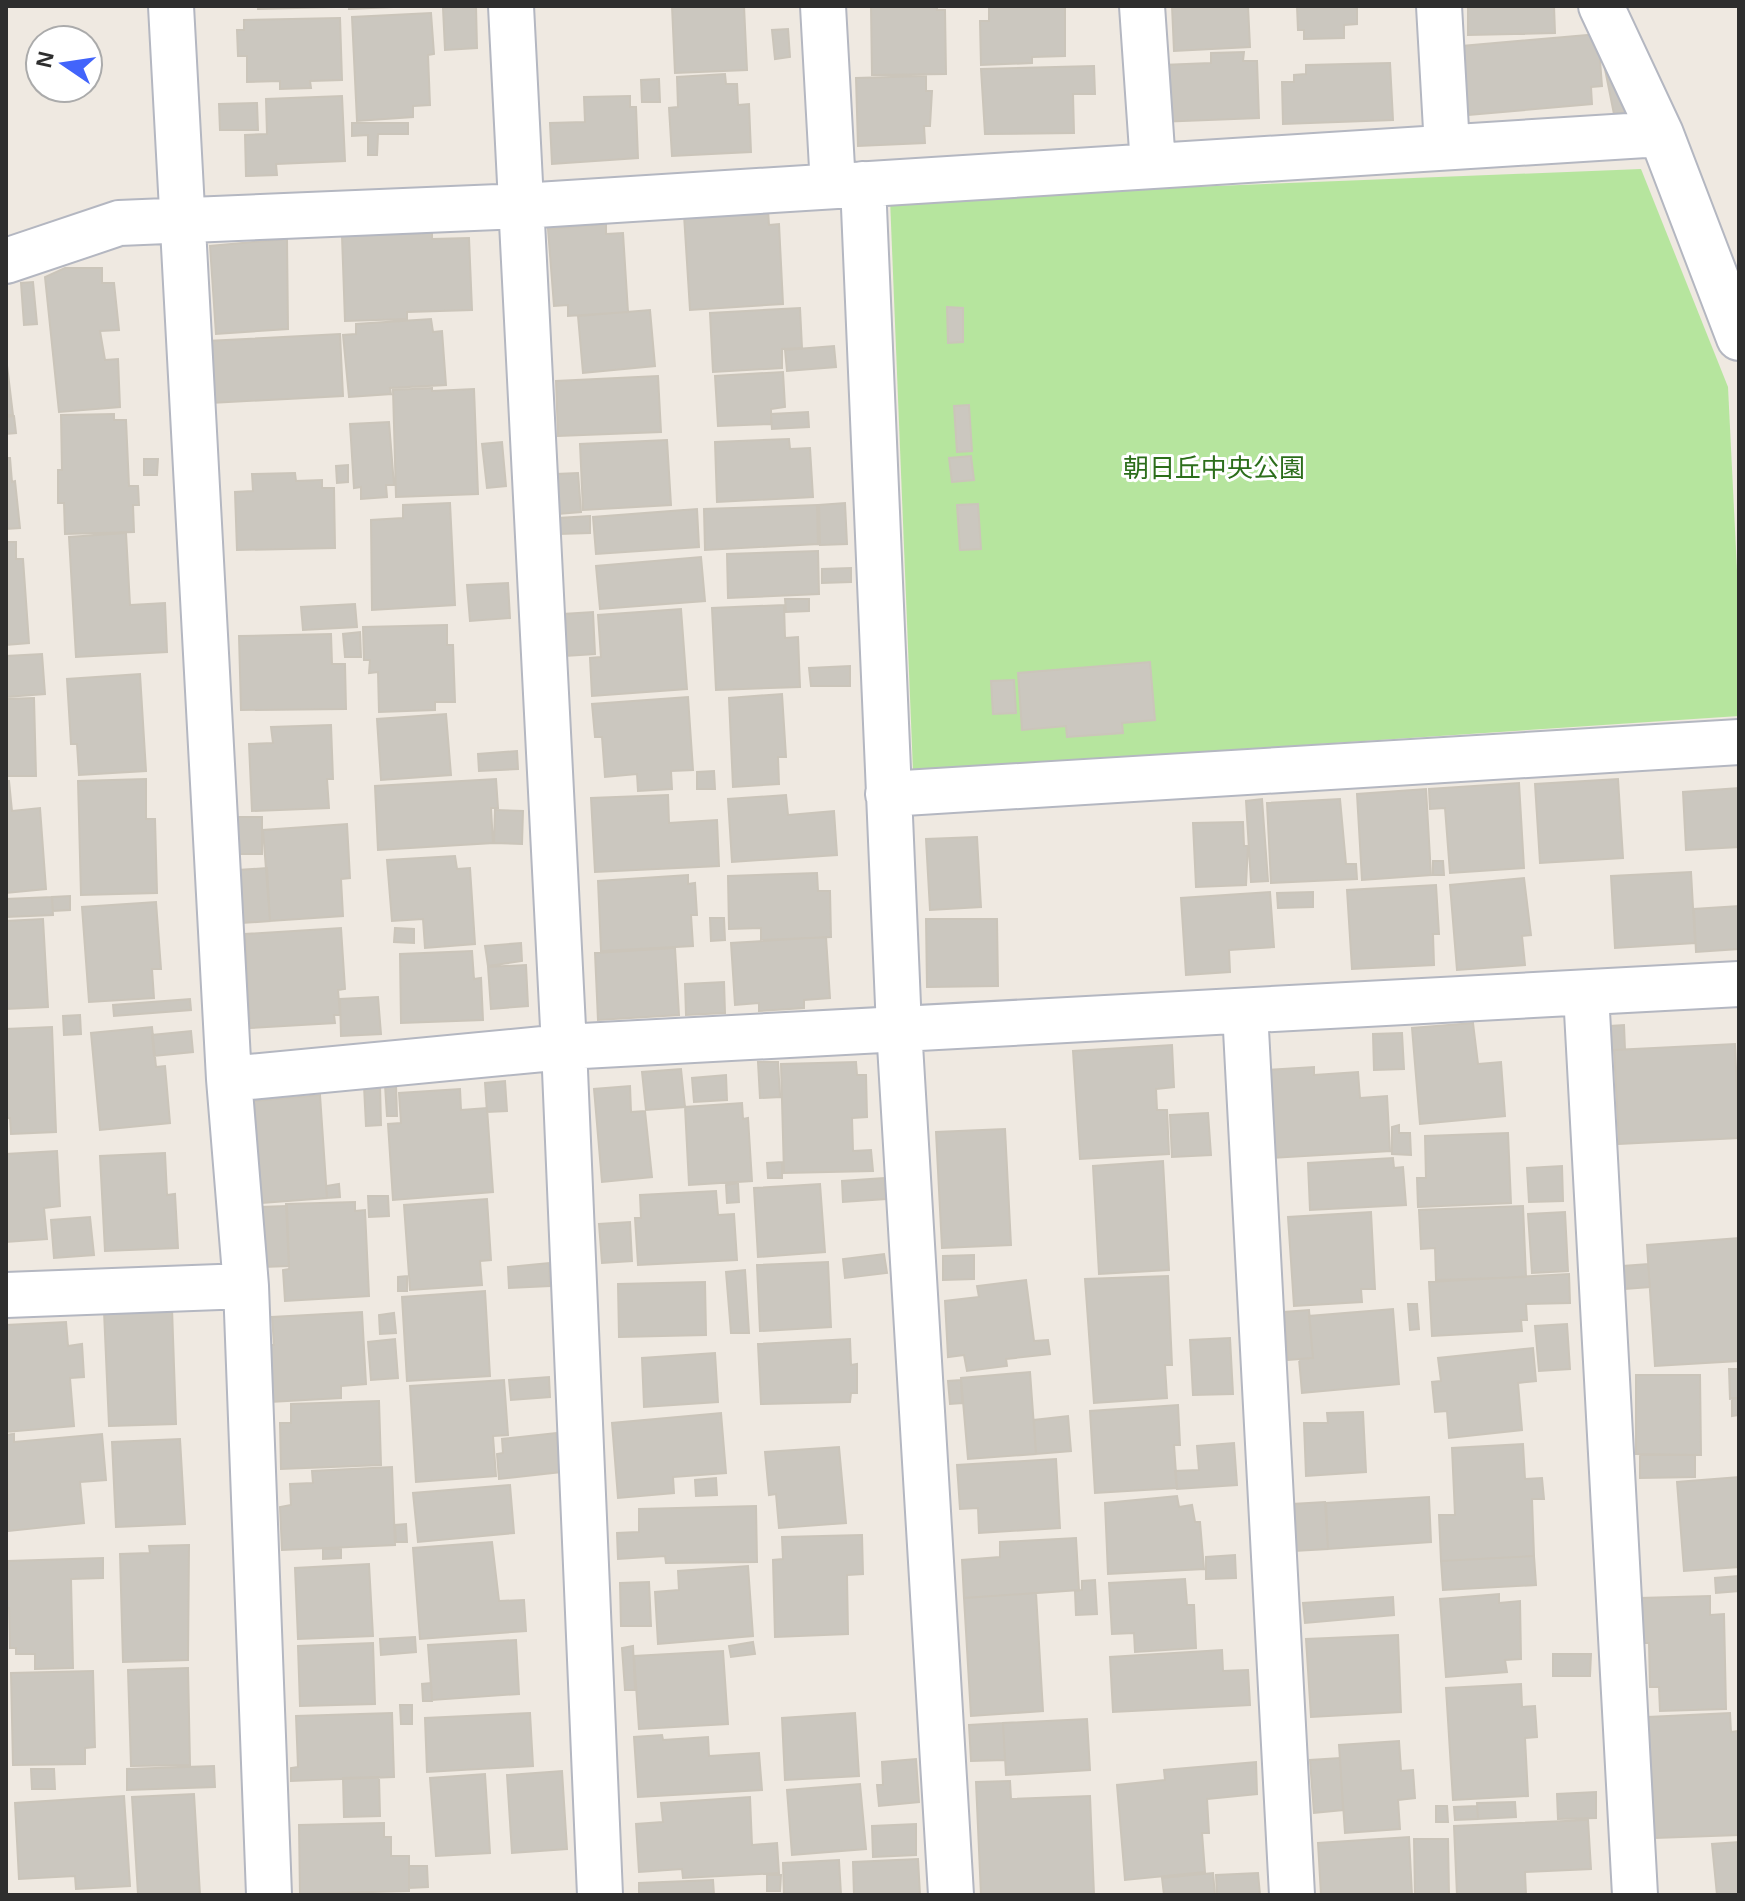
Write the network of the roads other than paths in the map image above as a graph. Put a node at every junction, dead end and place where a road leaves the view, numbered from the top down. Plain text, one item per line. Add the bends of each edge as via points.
1 (171, 6) edge
2 (511, 6) edge
3 (823, 6) edge
4 (1142, 6) edge
5 (1439, 6) edge
6 (1601, 6) edge
7 (1661, 134) junction
8 (1447, 147) junction
9 (1153, 165) junction
10 (848, 185) junction
11 (521, 206) junction
12 (182, 219) junction
13 (6, 261) edge
14 (1739, 338) edge
15 (1739, 742) edge
16 (888, 794) junction
17 (1739, 984) edge
18 (1586, 993) junction
19 (1245, 1011) junction
20 (899, 1028) junction
21 (564, 1047) junction
22 (229, 1079) junction
23 (246, 1286) junction
24 (6, 1295) edge
25 (269, 1895) edge
26 (600, 1895) edge
27 (951, 1895) edge
28 (1292, 1895) edge
29 (1635, 1895) edge

1 - 12 street
2 - 11 street
3 - 10 street
4 - 9 street
5 - 8 street
6 - 7 street
7 - 8 street
7 - 14 street
8 - 9 street
9 - 10 street
10 - 11 street
10 - 16 street
11 - 12 street
11 - 21 street
12 - 13 street via 119,223
12 - 22 street
15 - 16 street
16 - 20 street
17 - 18 street
18 - 19 street
18 - 29 street
19 - 20 street
19 - 28 street
20 - 21 street
20 - 27 street
21 - 22 street
21 - 26 street
22 - 23 street
23 - 24 street
23 - 25 street

